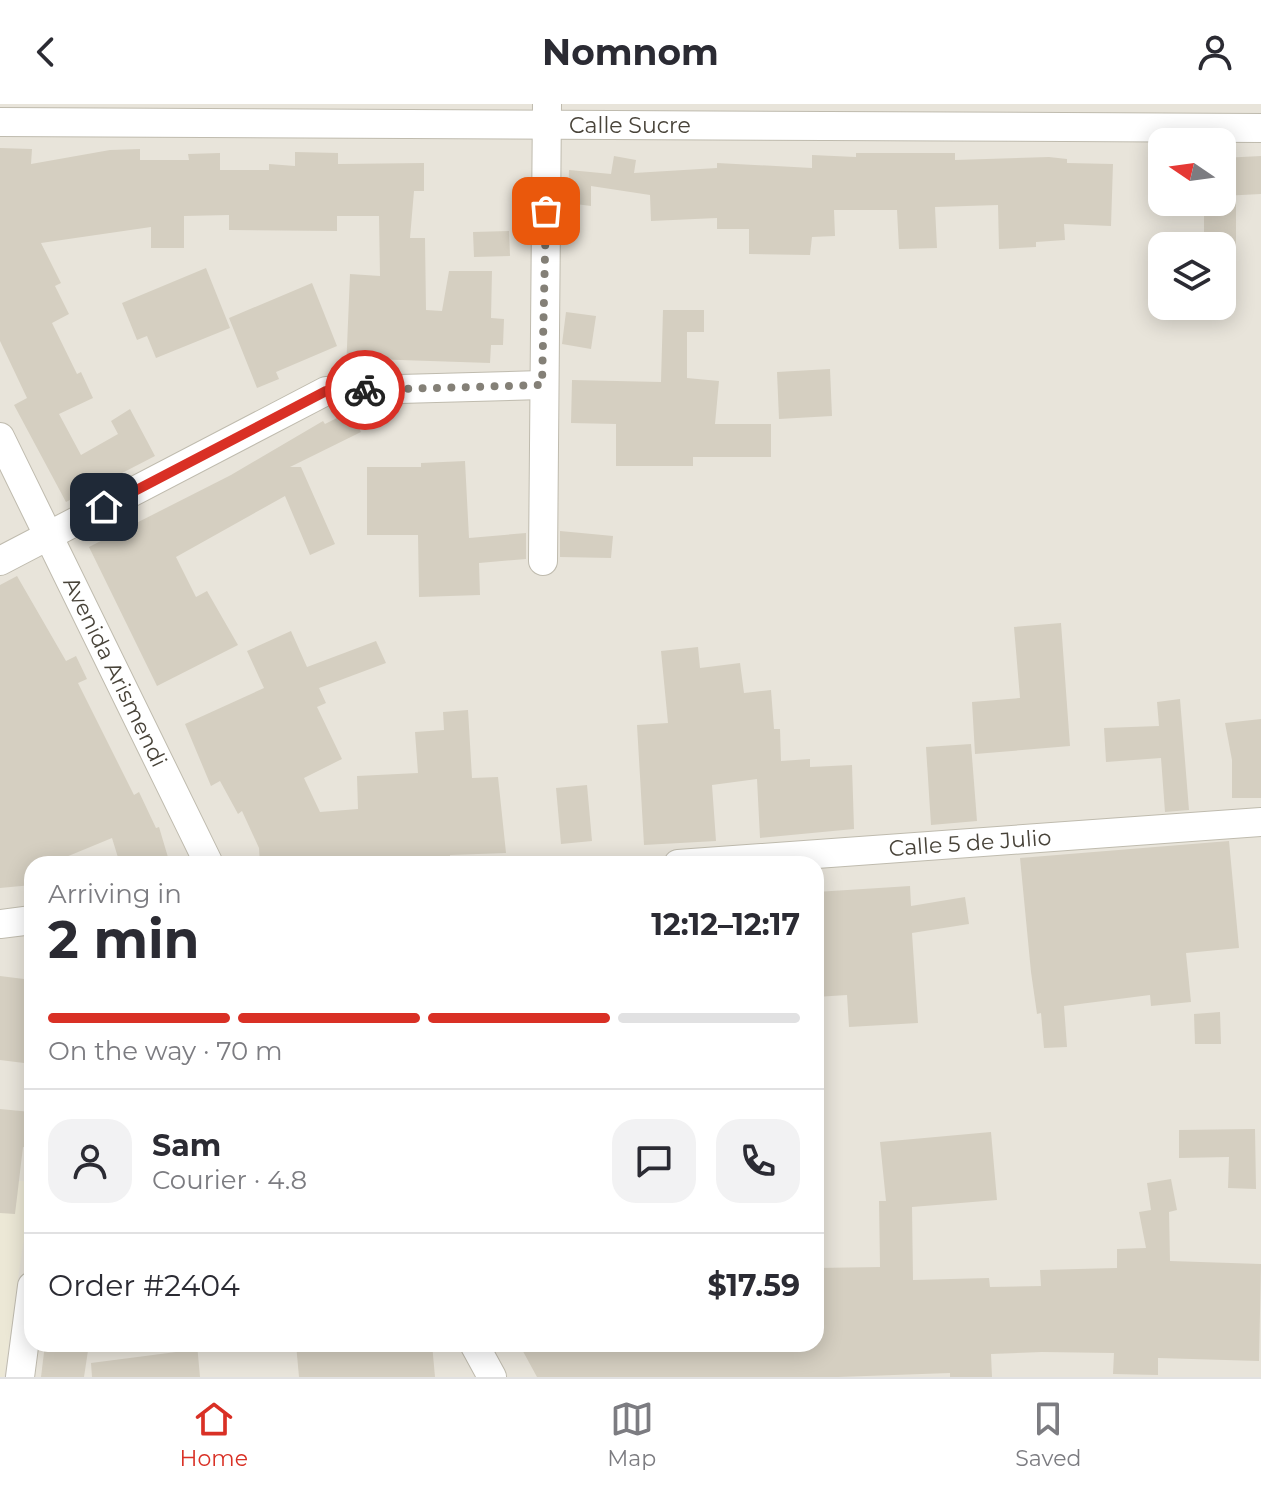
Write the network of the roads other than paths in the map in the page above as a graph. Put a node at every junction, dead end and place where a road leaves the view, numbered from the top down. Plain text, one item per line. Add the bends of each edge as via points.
1 (547, 114) edge
2 (0, 122) edge
3 (1261, 128) edge
4 (542, 385) junction
5 (0, 437) edge
6 (49, 537) junction
7 (0, 561) edge
8 (543, 561) dead end
9 (1261, 822) edge
10 (205, 856) edge
11 (789, 856) edge
12 (24, 921) edge
13 (0, 924) edge
14 (24, 1347) edge
15 (478, 1352) edge
16 (20, 1377) edge
17 (492, 1377) edge

1 - 2 street, Calle Sucre
1 - 3 street, Calle Sucre
1 - 4 street
4 - 6 street via 326,391
4 - 8 street
5 - 6 street, Avenida Arismendi
6 - 7 street
6 - 10 street, Avenida Arismendi
9 - 11 street, Calle 5 de Julio
12 - 13 street
14 - 16 street
15 - 17 street

